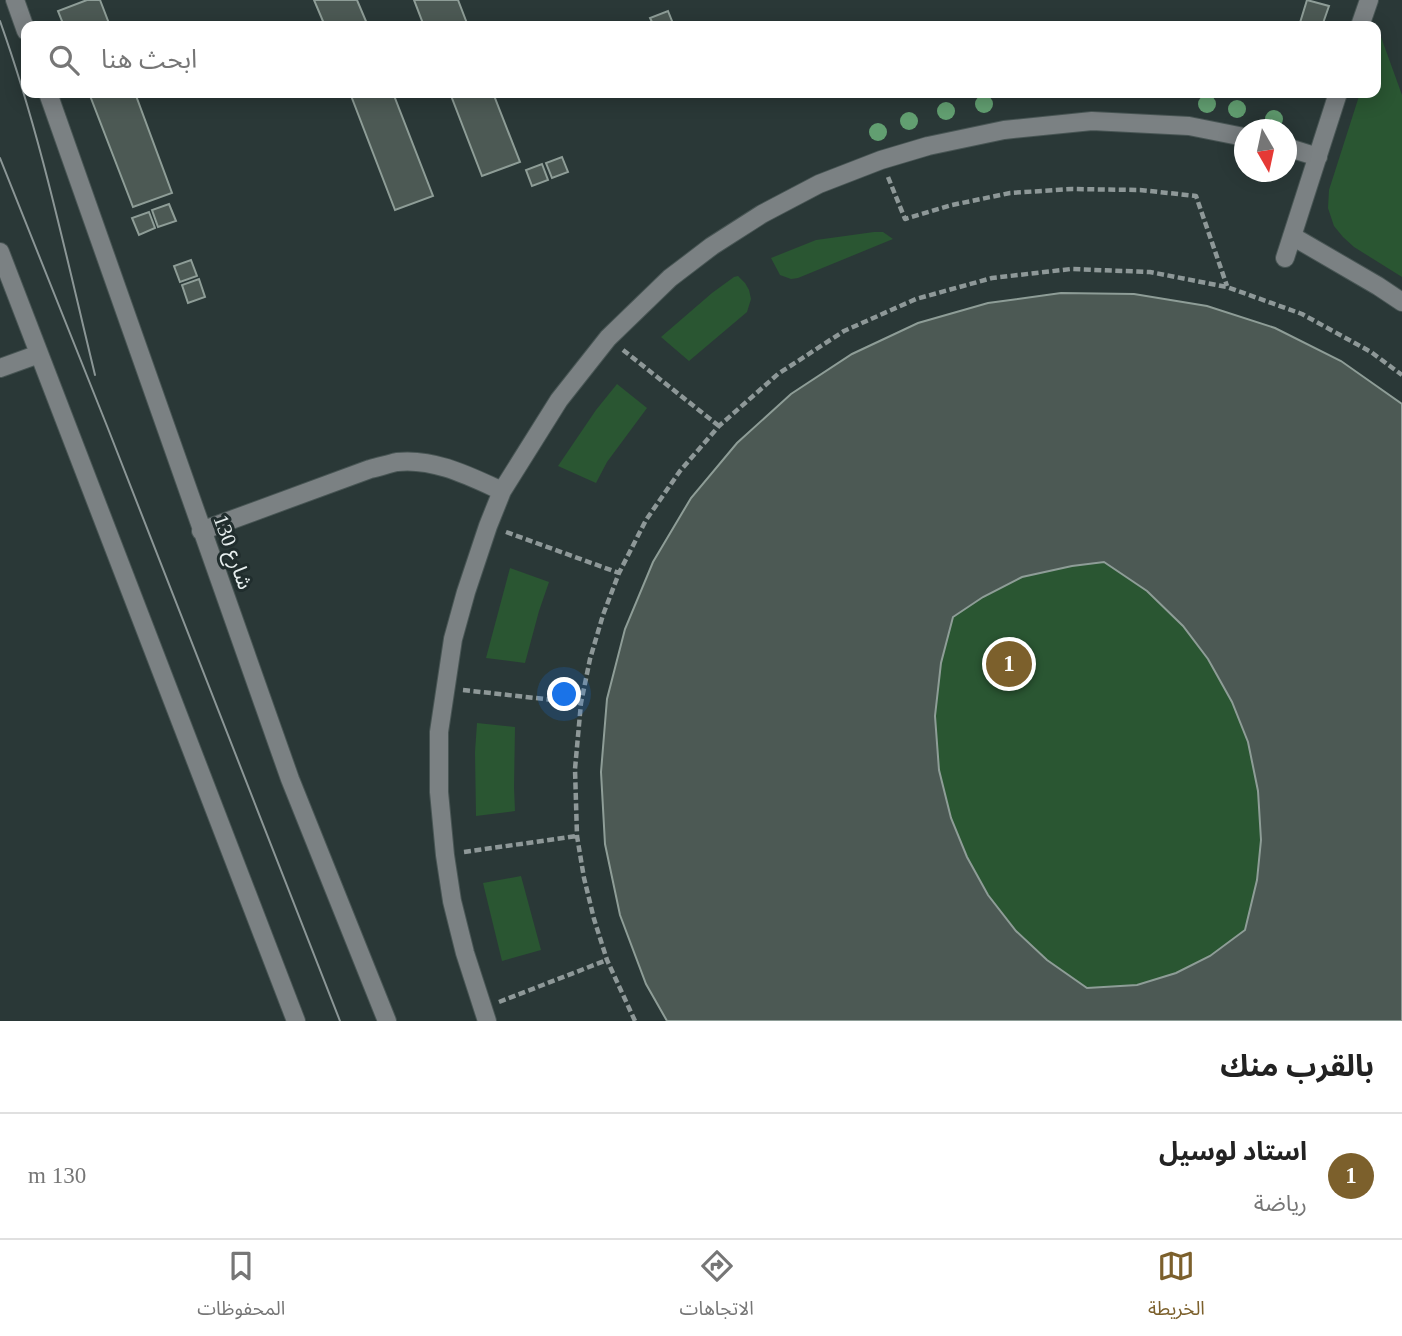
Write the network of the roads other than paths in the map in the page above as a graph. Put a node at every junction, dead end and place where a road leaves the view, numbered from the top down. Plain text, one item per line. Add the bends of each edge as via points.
1 (15, 0) edge
2 (1368, 0) edge
3 (22, 21) edge
4 (1362, 21) edge
5 (50, 98) edge
6 (1336, 98) edge
7 (1234, 135) edge
8 (1297, 151) edge
9 (1318, 157) junction
10 (1292, 236) junction
11 (0, 252) edge
12 (1285, 258) dead end
13 (1402, 302) edge
14 (39, 354) junction
15 (0, 368) edge
16 (502, 491) junction
17 (201, 531) junction
18 (296, 1021) edge
19 (387, 1021) edge
20 (487, 1021) edge

1 - 3 street
2 - 4 street
5 - 17 street, شارع 130
6 - 9 street
7 - 16 street via 1189,126 1091,121 1004,130 928,146 819,184 712,246 670,278 608,338 559,400
8 - 9 street
9 - 10 street
10 - 12 street
10 - 13 street
11 - 14 street
14 - 15 street
14 - 18 street
16 - 17 street via 451,469 397,462
16 - 20 street via 453,639 439,732 439,792 452,901
17 - 19 street, شارع 130 via 290,779

